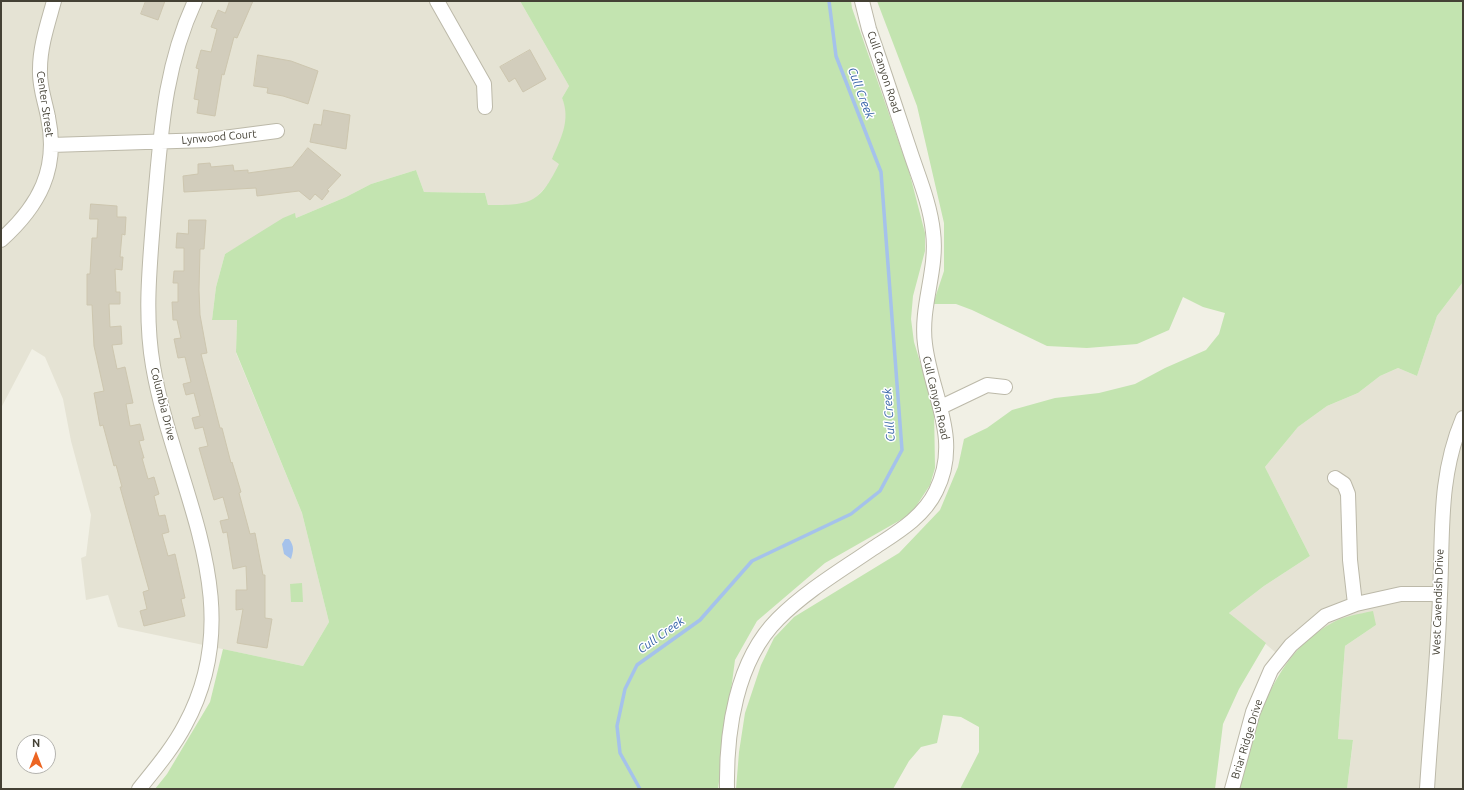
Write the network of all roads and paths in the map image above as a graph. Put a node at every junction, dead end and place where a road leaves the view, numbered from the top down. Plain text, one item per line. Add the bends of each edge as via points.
1 (54, 1) edge
2 (196, 1) edge
3 (437, 1) edge
4 (862, 1) edge
5 (485, 108) dead end
6 (277, 131) dead end
7 (160, 141) junction
8 (51, 145) junction
9 (1, 240) edge
10 (1005, 387) dead end
11 (941, 407) junction
12 (1462, 424) edge
13 (1334, 478) dead end
14 (1440, 594) junction
15 (1354, 604) junction
16 (139, 789) edge
17 (727, 789) edge
18 (1232, 789) edge
19 (1427, 789) edge

1 - 8 street, Center Street via 42,45 40,69
2 - 7 street, Columbia Drive via 181,35 171,68
3 - 5 street via 484,84
4 - 11 street, Cull Canyon Road via 931,220 935,257 924,335 927,358
6 - 7 street, Lynwood Court via 228,139
7 - 8 street, Lynwood Court
7 - 16 street, Columbia Drive via 148,287 149,337 157,384 208,571 213,622 209,657 193,710 174,743
8 - 9 street, Center Street via 48,170 37,200 19,223
10 - 11 street via 987,385
11 - 17 street, Cull Canyon Road via 947,445 946,456 936,491 927,505 904,528 794,604 777,620 754,652 738,691 732,719 728,742
12 - 14 street, West Cavendish Drive via 1450,456 1442,505
13 - 15 street via 1344,484 1348,494
14 - 15 street, Briar Ridge Drive via 1401,594
14 - 19 street, West Cavendish Drive
15 - 18 street, Briar Ridge Drive via 1325,616 1291,645 1271,670 1253,712

